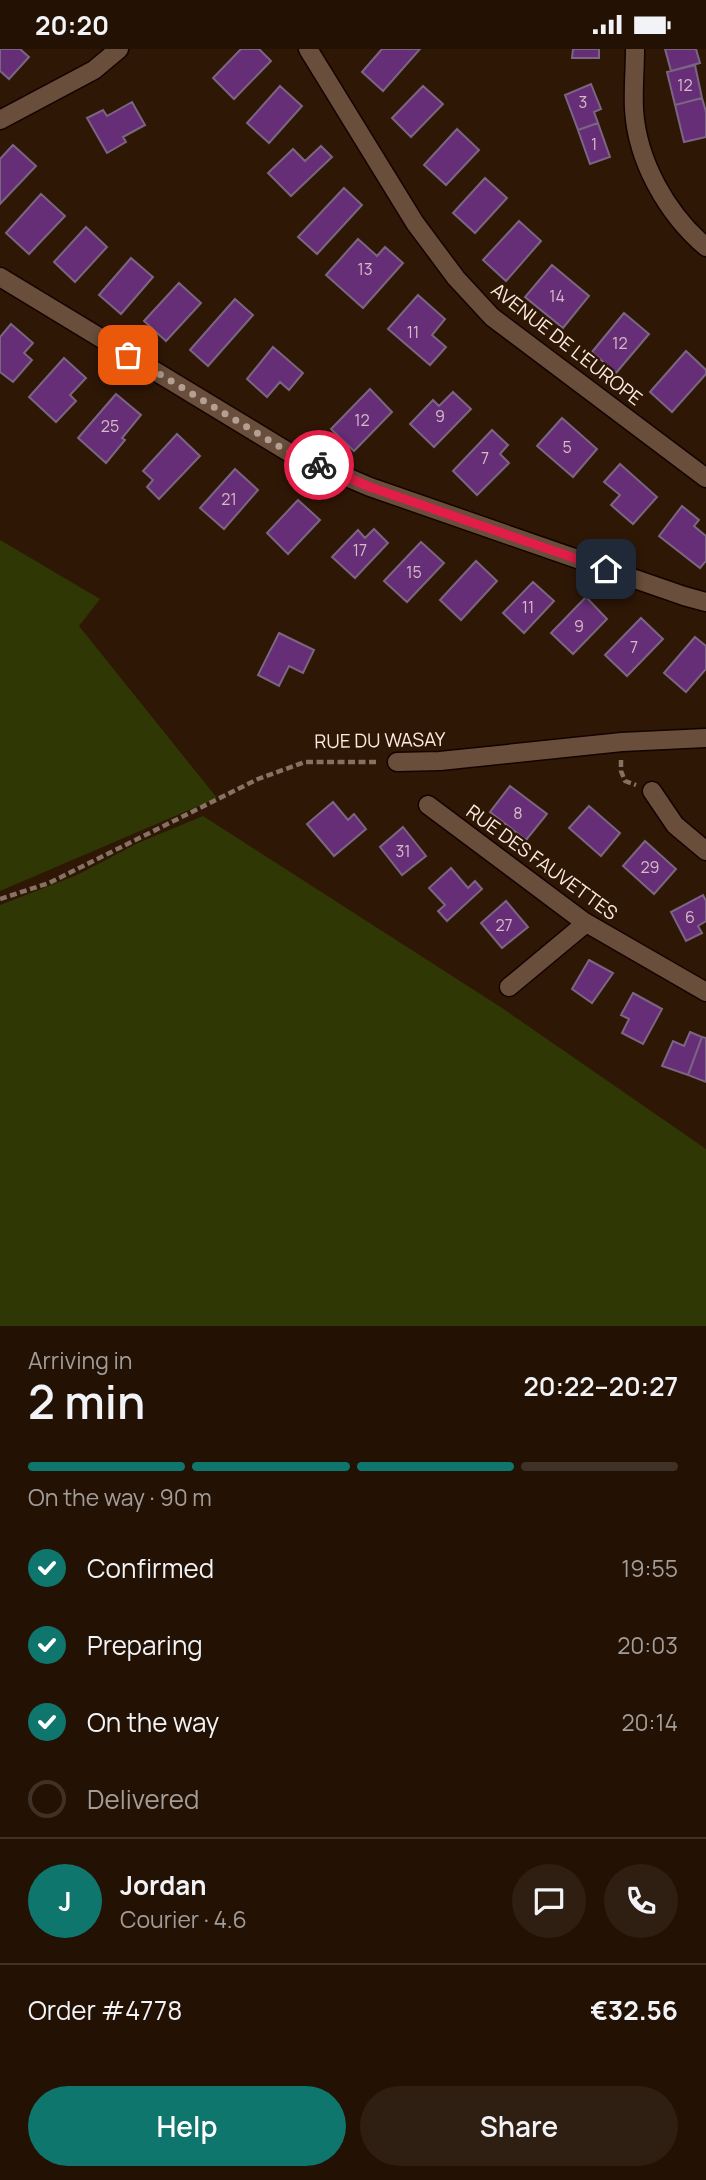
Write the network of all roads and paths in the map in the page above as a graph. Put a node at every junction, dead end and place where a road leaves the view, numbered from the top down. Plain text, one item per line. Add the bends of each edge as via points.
1 (119, 49) edge
2 (308, 49) edge
3 (635, 49) edge
4 (0, 120) edge
5 (706, 247) edge
6 (0, 277) edge
7 (706, 478) edge
8 (706, 602) edge
9 (706, 737) edge
10 (622, 742) junction
11 (397, 762) joint
12 (652, 791) joint
13 (428, 805) dead end
14 (706, 851) edge
15 (0, 899) edge
16 (586, 923) junction
17 (703, 986) edge
18 (509, 987) dead end

1 - 4 street via 94,70
2 - 7 street, AVENUE DE L'EUROPE via 415,223 492,317
3 - 5 street via 634,112 642,148 669,206
6 - 8 street via 290,453 370,487
9 - 10 street, RUE DU WASAY
10 - 11 street, RUE DU WASAY
10 - 12 path via 625,781
11 - 15 path, RUE DU WASAY via 304,762 258,779 50,883
12 - 14 street via 675,825
13 - 16 street, RUE DES FAUVETTES
16 - 17 street, RUE DES FAUVETTES
16 - 18 street

